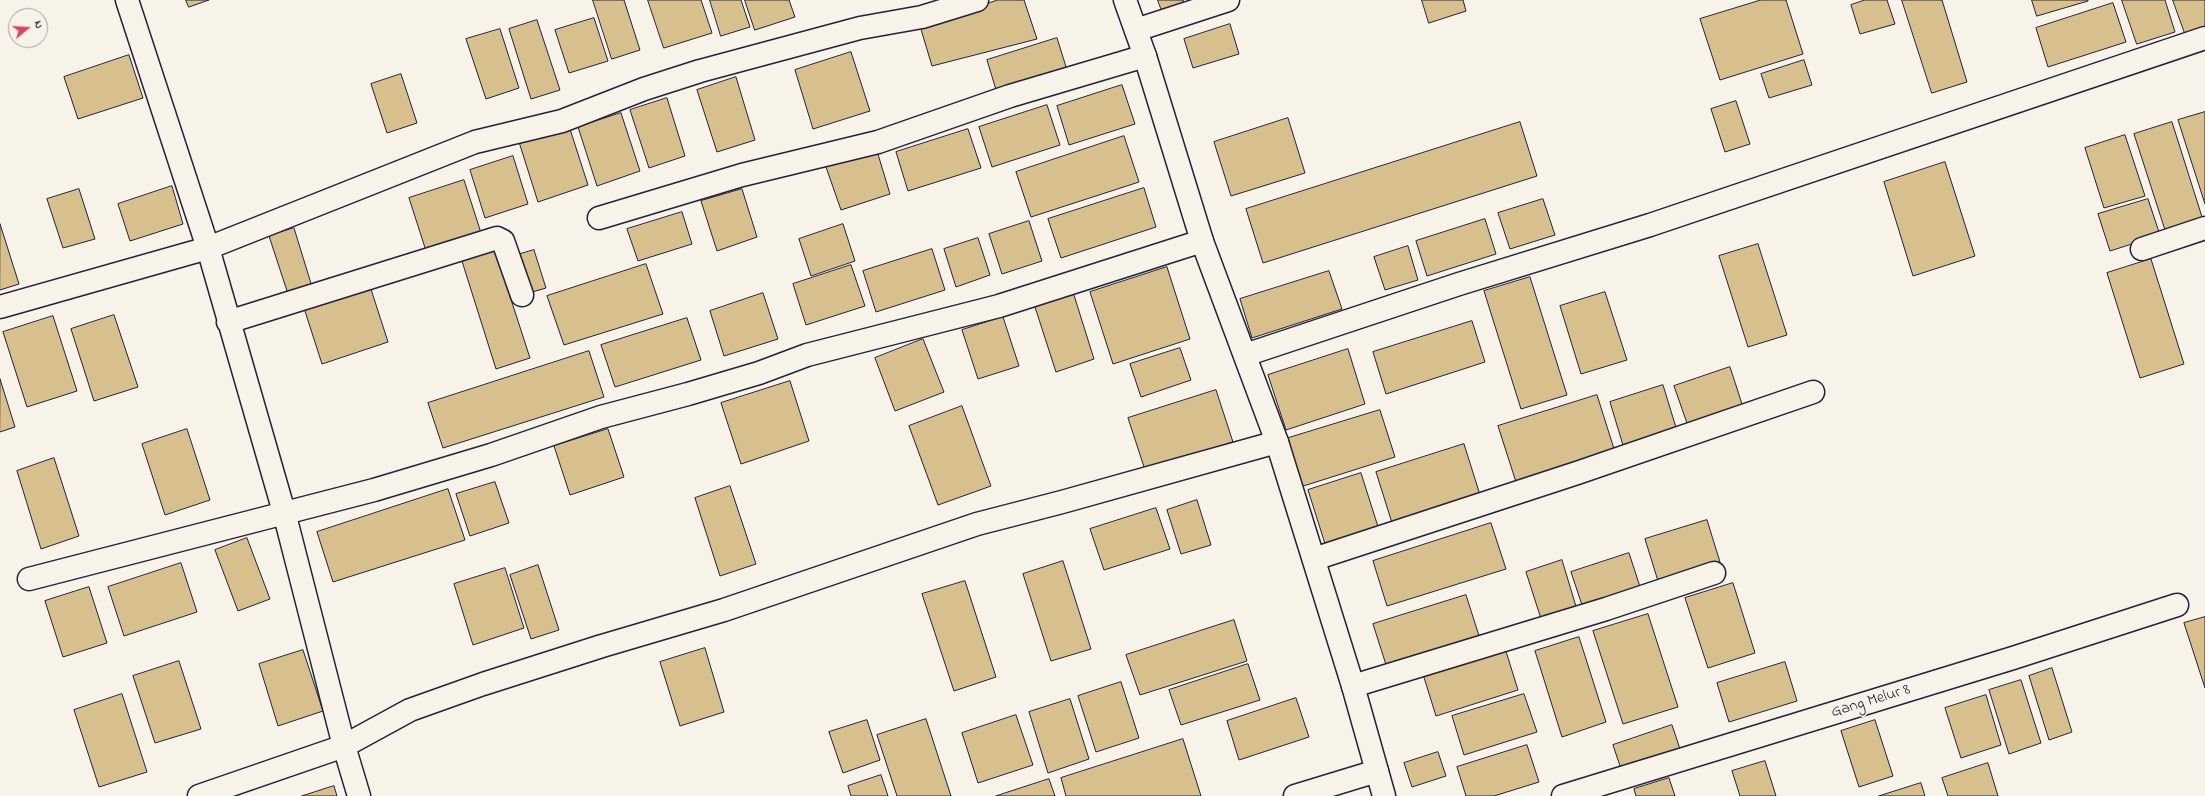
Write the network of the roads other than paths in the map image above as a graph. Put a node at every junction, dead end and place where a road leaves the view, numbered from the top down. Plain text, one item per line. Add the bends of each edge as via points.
1 (127, 0) edge
2 (978, 0) edge
3 (1125, 0) edge
4 (1228, 0) edge
5 (1136, 30) junction
6 (2205, 38) edge
7 (1145, 56) junction
8 (599, 218) dead end
9 (2205, 228) edge
10 (1202, 242) junction
11 (208, 248) junction
12 (2142, 249) dead end
13 (522, 295) dead end
14 (0, 307) edge
15 (228, 322) junction
16 (1244, 355) junction
17 (1813, 392) dead end
18 (1278, 442) junction
19 (284, 512) junction
20 (1314, 559) junction
21 (1714, 573) dead end
22 (29, 579) dead end
23 (2177, 605) dead end
24 (1353, 686) junction
25 (344, 746) junction
26 (1377, 771) junction
27 (199, 796) edge
28 (360, 796) edge
29 (1295, 796) edge
30 (1384, 796) edge
31 (1564, 796) edge

1 - 11 street
2 - 11 street via 922,17 860,28 700,71 644,89 562,121 475,142
3 - 5 street
4 - 5 street
5 - 7 street
6 - 16 street via 1650,225 1459,284
7 - 8 street via 1010,96 878,142 742,175
7 - 10 street
9 - 12 street
10 - 16 street
10 - 19 street via 999,306 807,355 759,373 601,416 491,455 396,484
11 - 14 street
11 - 15 street
13 - 15 street via 503,241 497,238
15 - 19 street
16 - 18 street
17 - 20 street
18 - 20 street
18 - 25 street via 977,524 724,610 490,682 410,710
19 - 22 street
19 - 25 street
20 - 24 street
21 - 24 street via 1606,609
23 - 31 street, Gang Melur 8
24 - 26 street
25 - 27 street
25 - 28 street
26 - 29 street
26 - 30 street

